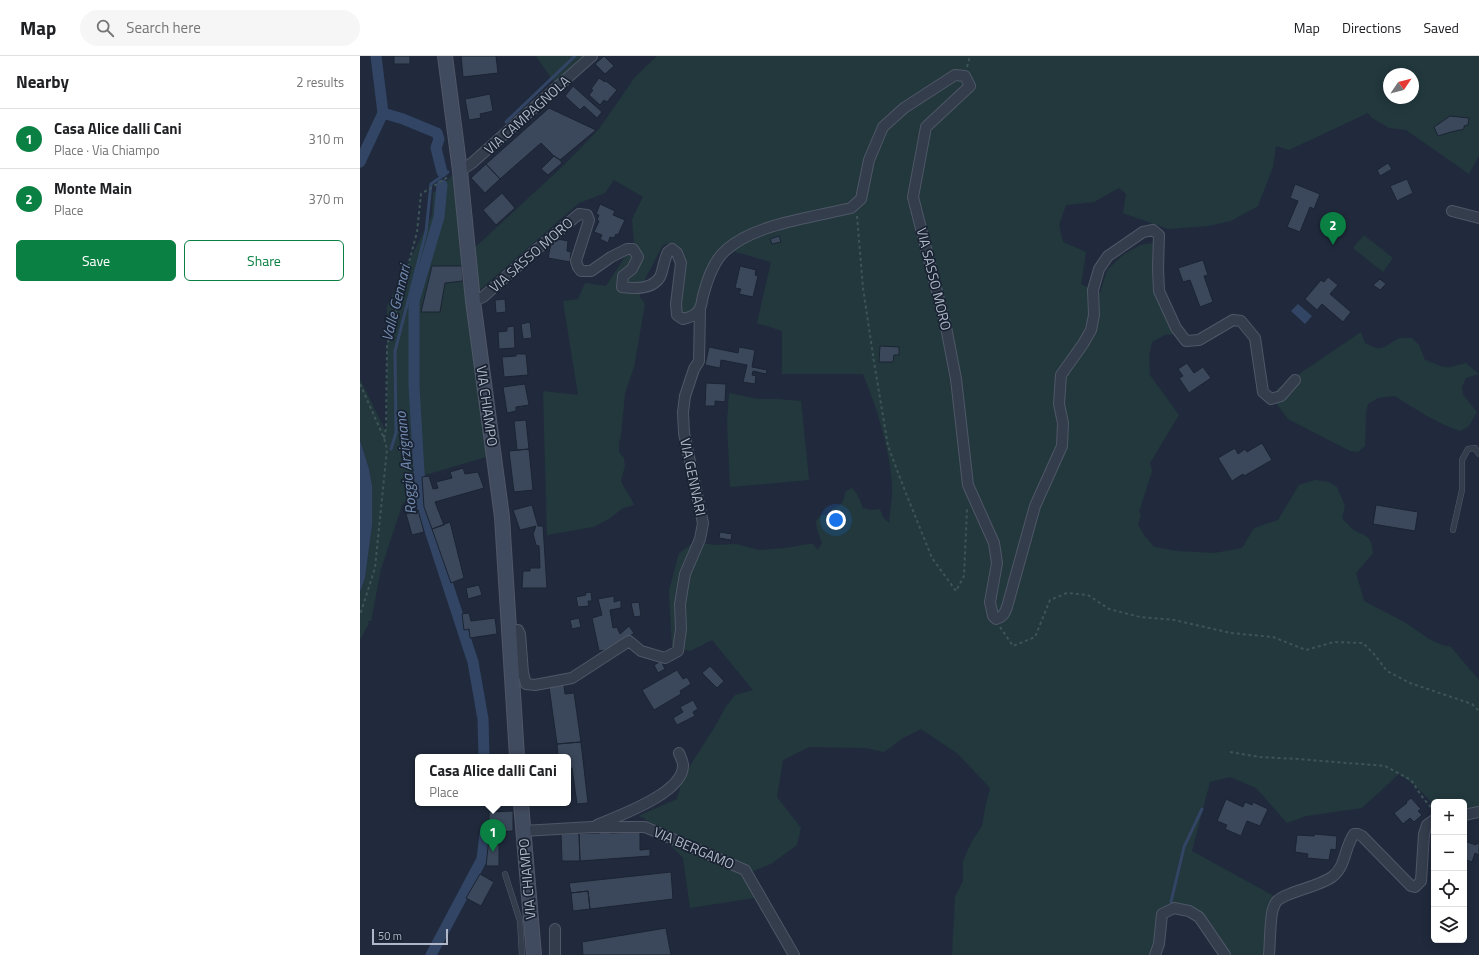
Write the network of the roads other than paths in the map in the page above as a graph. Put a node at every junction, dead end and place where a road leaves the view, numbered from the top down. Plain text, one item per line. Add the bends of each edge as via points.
1 (445, 56) edge
2 (592, 56) edge
3 (460, 171) junction
4 (1452, 211) dead end
5 (1479, 218) edge
6 (472, 301) junction
7 (700, 309) junction
8 (1295, 380) dead end
9 (1479, 454) edge
10 (1453, 530) dead end
11 (509, 630) junction
12 (679, 753) dead end
13 (517, 754) edge
14 (521, 806) edge
15 (1479, 812) edge
16 (1467, 814) edge
17 (1431, 822) edge
18 (592, 827) junction
19 (523, 831) junction
20 (505, 874) dead end
21 (555, 929) dead end
22 (522, 955) edge
23 (534, 955) edge
24 (555, 955) edge
25 (794, 955) edge
26 (1155, 955) edge
27 (1225, 955) edge
28 (1269, 955) edge

1 - 3 main road, VIA CHIAMPO
2 - 3 street, VIA CAMPAGNOLA
3 - 6 main road, VIA CHIAMPO
4 - 5 street
6 - 7 street, VIA SASSO MORO via 483,297 579,214 588,215 576,261 581,271 591,271 627,248 633,249 638,257 632,269 623,276 622,287 649,287 660,277 666,256 672,249 677,253 681,263 677,315 683,319 690,318
6 - 11 main road, VIA CHIAMPO via 502,517
7 - 8 street, VIA SASSO MORO via 713,268 724,251 736,241 769,227 851,208 861,198 869,160 883,127 904,108 955,75 965,76 970,86 926,127 913,197 956,379 968,485 994,543 997,563 990,602 993,616 996,618 1001,618 1007,607 1035,506 1062,446 1063,424 1059,404 1061,375 1091,330 1094,315 1093,290 1099,269 1108,256 1143,232 1153,230 1159,235 1159,291 1176,328 1186,341 1199,340 1233,320 1241,322 1255,338 1263,392 1271,399 1280,396
7 - 11 street, VIA GENNARI via 699,361 685,396 683,412 684,434 703,523 700,539 685,574 680,604 681,629 678,651 665,658 641,651 629,641 572,678 535,685 526,684 522,673 520,634 518,630
9 - 10 lane via 1475,448 1468,449 1462,460 1462,490
11 - 13 main road, VIA CHIAMPO
12 - 18 street, VIA BERGAMO via 683,766 680,776 671,788 639,807
14 - 19 main road, VIA CHIAMPO
15 - 16 street
17 - 28 street via 1424,834 1419,885 1411,886 1362,836 1354,834 1341,868 1332,877 1278,900 1272,910
18 - 19 street, VIA BERGAMO
18 - 25 street, VIA BERGAMO via 645,827 745,870
19 - 23 main road, VIA CHIAMPO
20 - 22 lane via 520,921
21 - 24 street
26 - 27 street via 1159,944 1162,914 1174,908 1189,911 1199,917

